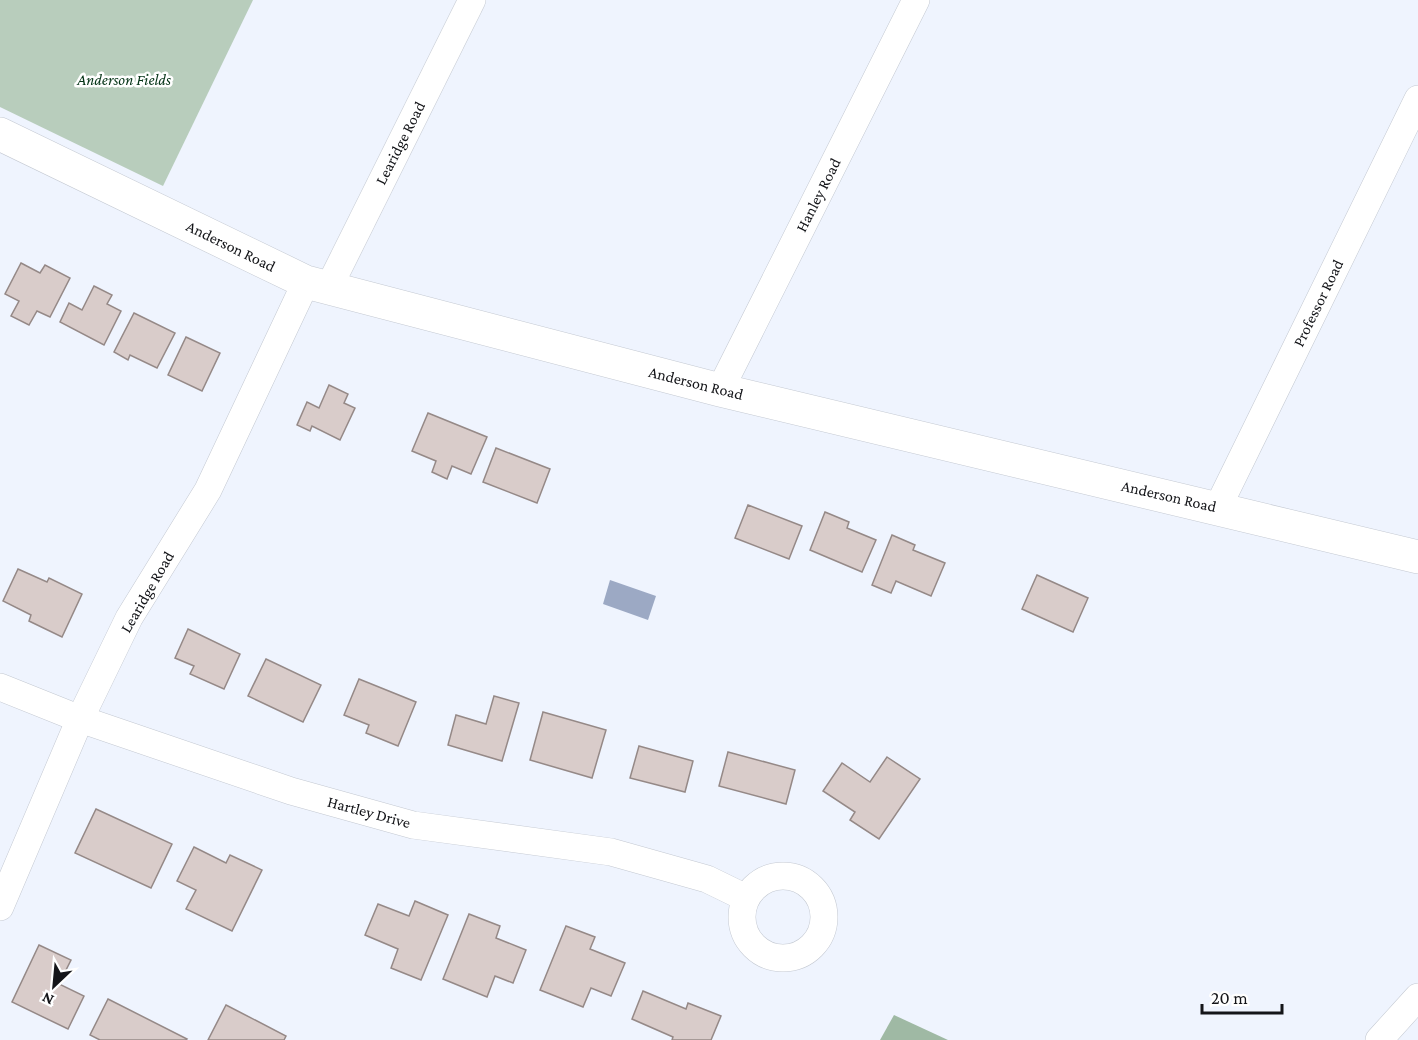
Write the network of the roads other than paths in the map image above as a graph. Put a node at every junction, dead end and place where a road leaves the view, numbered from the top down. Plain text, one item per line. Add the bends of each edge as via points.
1 (472, 0) edge
2 (916, 0) edge
3 (1418, 99) edge
4 (0, 134) edge
5 (317, 285) junction
6 (720, 390) junction
7 (1218, 507) junction
8 (1418, 557) edge
9 (0, 687) edge
10 (80, 719) junction
11 (746, 898) dead end
12 (0, 907) edge
13 (1418, 997) edge
14 (1379, 1040) edge

1 - 5 street, Learidge Road
2 - 6 street, Hanley Road
3 - 7 street, Professor Road
4 - 5 street, Anderson Road
5 - 6 street, Anderson Road
5 - 10 street, Learidge Road via 208,490 129,618
6 - 7 street, Anderson Road
7 - 8 street, Anderson Road
9 - 10 street, Hartley Drive
10 - 11 street, Hartley Drive via 291,791 413,825 611,852 707,879
10 - 12 street, Learidge Road
13 - 14 street

